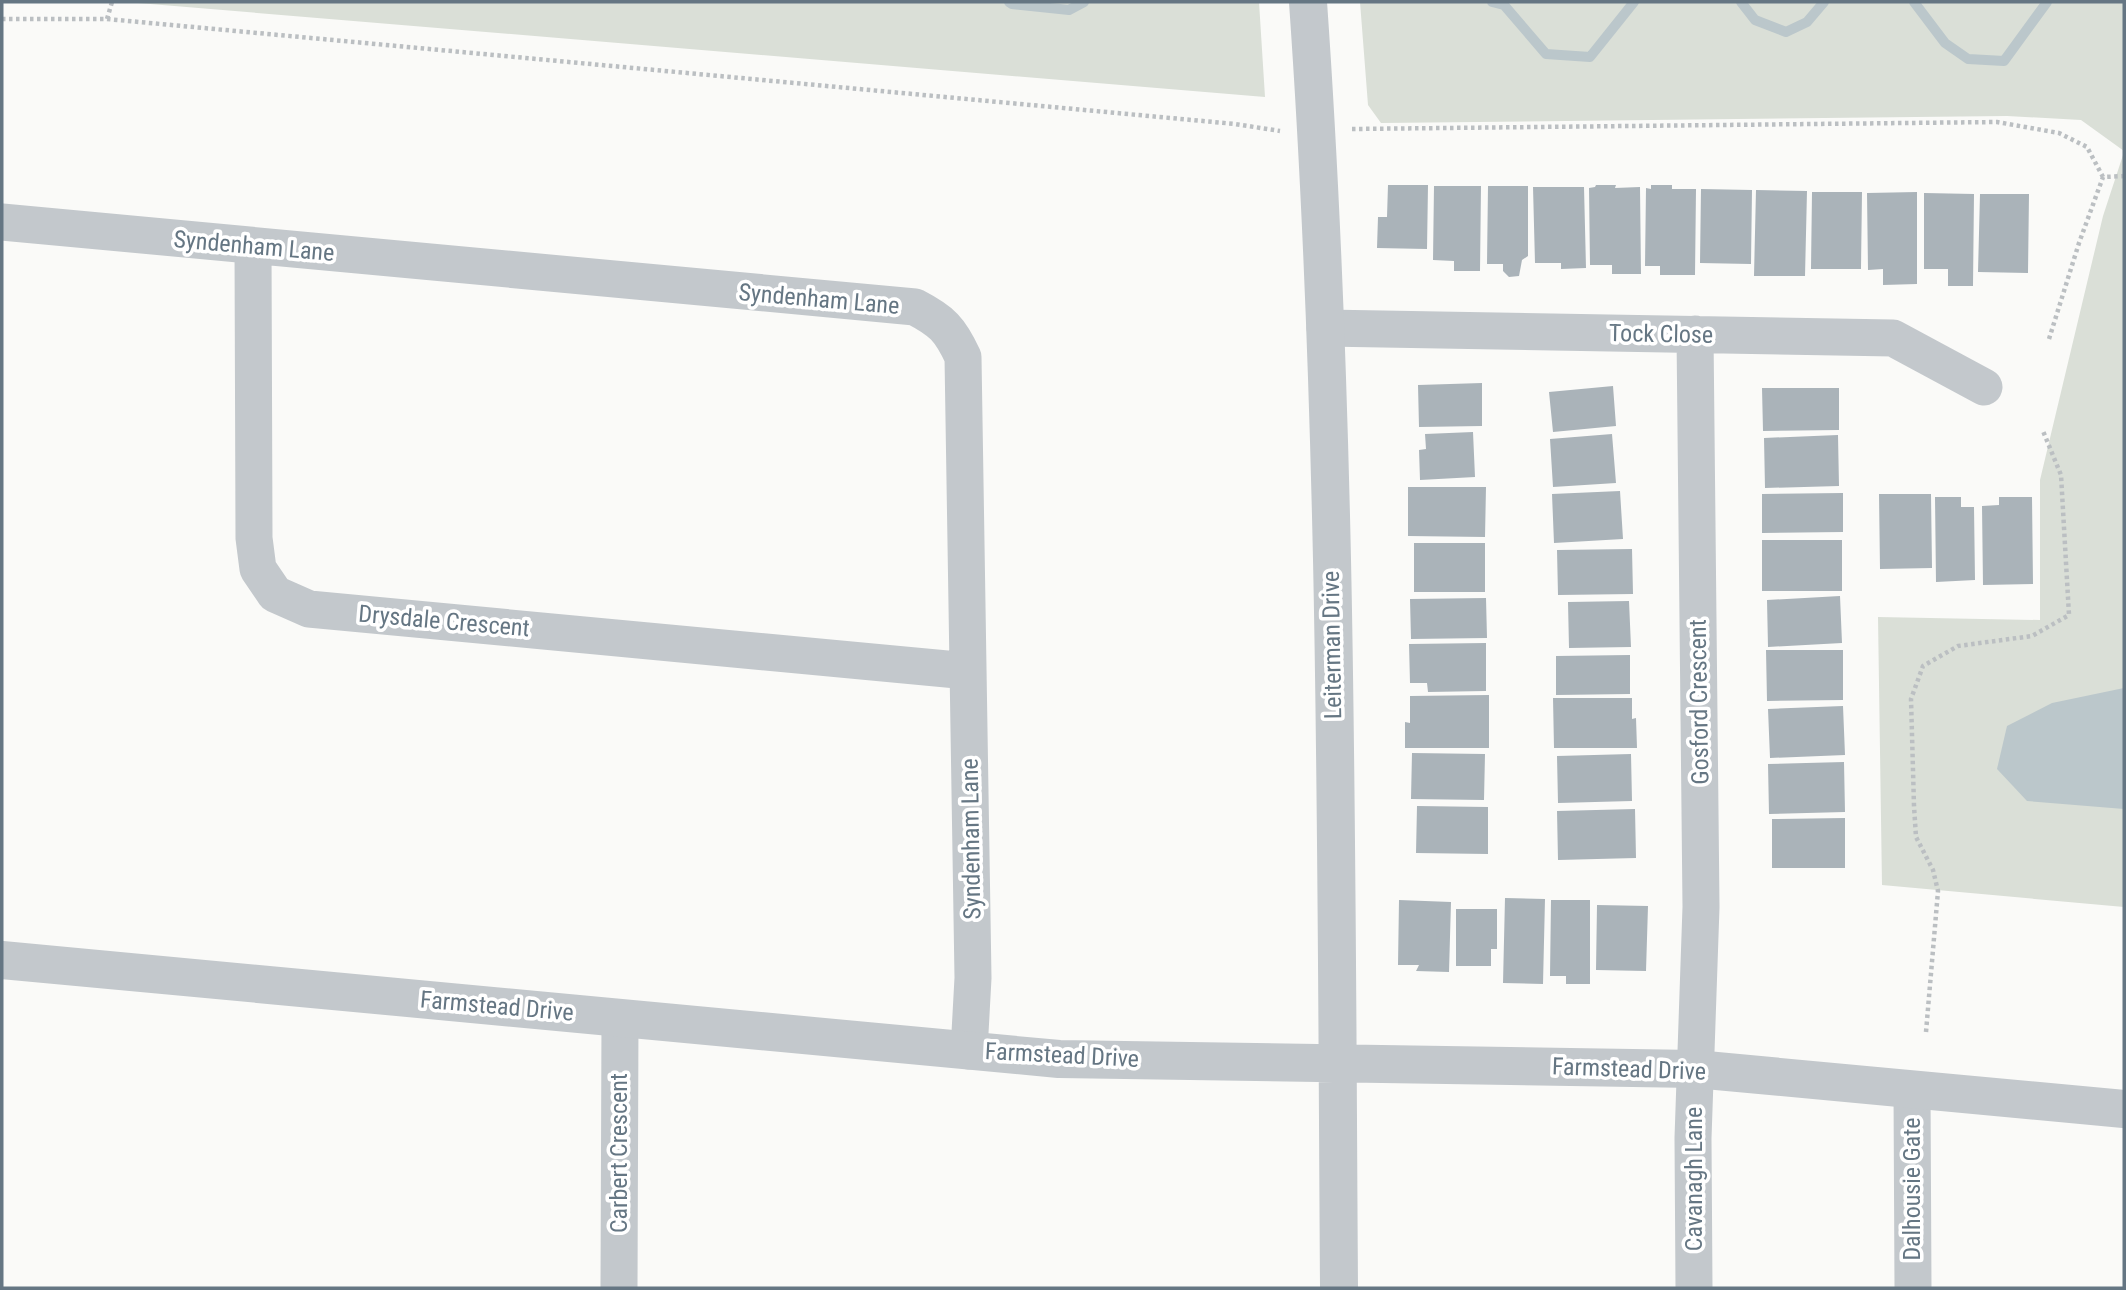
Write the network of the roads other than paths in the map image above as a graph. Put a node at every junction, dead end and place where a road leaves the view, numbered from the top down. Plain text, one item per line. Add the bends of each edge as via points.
1 (1308, 2) edge
2 (2, 222) edge
3 (253, 246) junction
4 (1325, 328) junction
5 (1695, 334) junction
6 (1984, 387) dead end
7 (968, 671) junction
8 (2, 960) edge
9 (620, 1018) junction
10 (969, 1051) junction
11 (1337, 1062) junction
12 (1695, 1069) junction
13 (1912, 1091) junction
14 (2124, 1109) edge
15 (619, 1288) edge
16 (1339, 1288) edge
17 (1694, 1288) edge
18 (1913, 1288) edge

1 - 4 street, Leiterman Drive
2 - 3 street, Syndenham Lane
3 - 7 street, Syndenham Lane via 915,307 938,319 963,357
3 - 7 street, Drysdale Crescent via 254,538 258,569 275,594 309,609
4 - 5 street, Tock Close
4 - 11 street, Leiterman Drive
5 - 6 street, Tock Close via 1893,338
5 - 12 street, Gosford Crescent via 1701,907
7 - 10 street, Syndenham Lane via 973,978
8 - 9 street, Farmstead Drive
9 - 10 street, Farmstead Drive
9 - 15 street, Carbert Crescent
10 - 11 street, Farmstead Drive via 1059,1059
11 - 12 street, Farmstead Drive
11 - 16 street, Leiterman Drive
12 - 13 street, Farmstead Drive
12 - 17 street, Cavanagh Lane
13 - 14 street, Farmstead Drive
13 - 18 street, Dalhousie Gate

